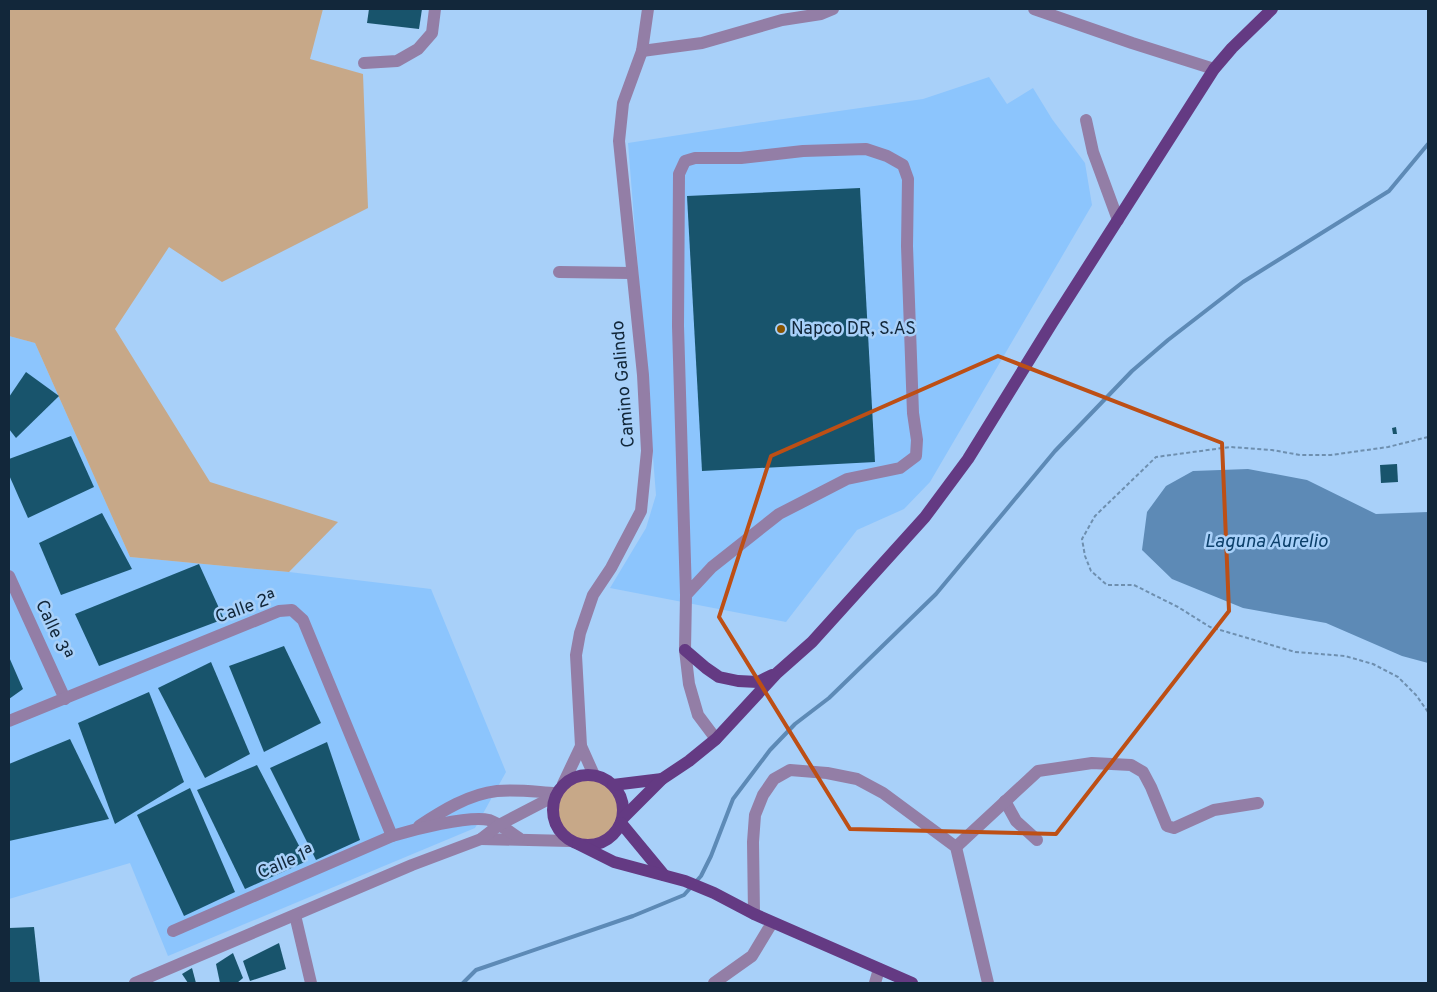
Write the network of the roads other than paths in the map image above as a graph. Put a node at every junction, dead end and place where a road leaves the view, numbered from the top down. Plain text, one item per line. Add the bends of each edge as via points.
1 (435, 9) edge
2 (648, 9) edge
3 (833, 9) edge
4 (1034, 9) edge
5 (1272, 9) edge
6 (642, 51) junction
7 (364, 62) dead end
8 (1214, 69) junction
9 (1086, 120) dead end
10 (1118, 220) junction
11 (559, 272) dead end
12 (631, 273) junction
13 (9, 576) edge
14 (686, 595) junction
15 (685, 650) junction
16 (777, 673) junction
17 (65, 699) junction
18 (9, 721) edge
19 (716, 739) junction
20 (581, 746) junction
21 (594, 775) junction
22 (662, 779) junction
23 (613, 785) junction
24 (558, 792) junction
25 (1005, 801) junction
26 (1258, 803) dead end
27 (622, 820) junction
28 (499, 825) junction
29 (414, 829) junction
30 (392, 836) junction
31 (520, 838) junction
32 (481, 839) junction
33 (1036, 840) dead end
34 (574, 842) junction
35 (956, 847) junction
36 (664, 875) junction
37 (754, 914) junction
38 (295, 915) junction
39 (772, 922) junction
40 (173, 931) dead end
41 (879, 969) junction
42 (135, 983) edge
43 (311, 983) edge
44 (714, 983) edge
45 (875, 983) edge
46 (912, 983) edge
47 (988, 983) edge

1 - 7 street via 432,33 418,49 397,60
2 - 6 street, Camino Galindo
3 - 6 street via 702,43
4 - 8 street
5 - 8 main road
6 - 12 street, Camino Galindo via 623,102 619,141
8 - 10 main road
9 - 10 street via 1093,152
10 - 16 main road via 968,459 930,510 812,642
11 - 12 street
12 - 20 street, Camino Galindo via 647,451 644,491 641,511 593,595 580,633 576,656
13 - 17 street, Calle 3ª
14 - 14 street via 712,567 779,514 847,479 900,468 916,456 907,246 908,179 904,165 887,156 866,149 695,158 685,161 679,174 678,326
14 - 15 street
15 - 16 main road via 719,677 758,682
15 - 19 street via 689,684 698,714
16 - 19 main road
17 - 18 street, Calle 2ª
17 - 30 street, Calle 2ª via 279,612 292,610 303,620
19 - 22 main road
20 - 21 street, Camino Galindo
20 - 24 street, Camino Galindo
21 - 23 main road
21 - 24 main road via 579,775
22 - 23 main road
22 - 27 main road
23 - 27 main road via 620,794
24 - 28 street
24 - 29 street, Calle 1ª via 496,791 444,810
24 - 34 main road via 553,818 562,834
25 - 26 street via 1038,771 1092,763 1131,766 1143,772 1167,826 1174,828 1214,810
25 - 33 street via 1016,821
25 - 35 street
27 - 34 main road via 614,834 604,842 591,845
27 - 36 main road
28 - 29 street, Calle 1ª via 478,819
28 - 31 street, Calle 1ª
28 - 32 street
29 - 30 street, Calle 1ª
30 - 40 street, Calle 1ª
31 - 32 street
31 - 34 street
32 - 38 street
34 - 36 main road via 614,862
35 - 37 street via 883,793 857,779 790,770 774,779 755,814
35 - 47 street
36 - 37 main road via 714,893
37 - 39 main road
38 - 42 street
38 - 43 street
39 - 41 main road
39 - 44 street via 752,956
41 - 45 street
41 - 46 main road

